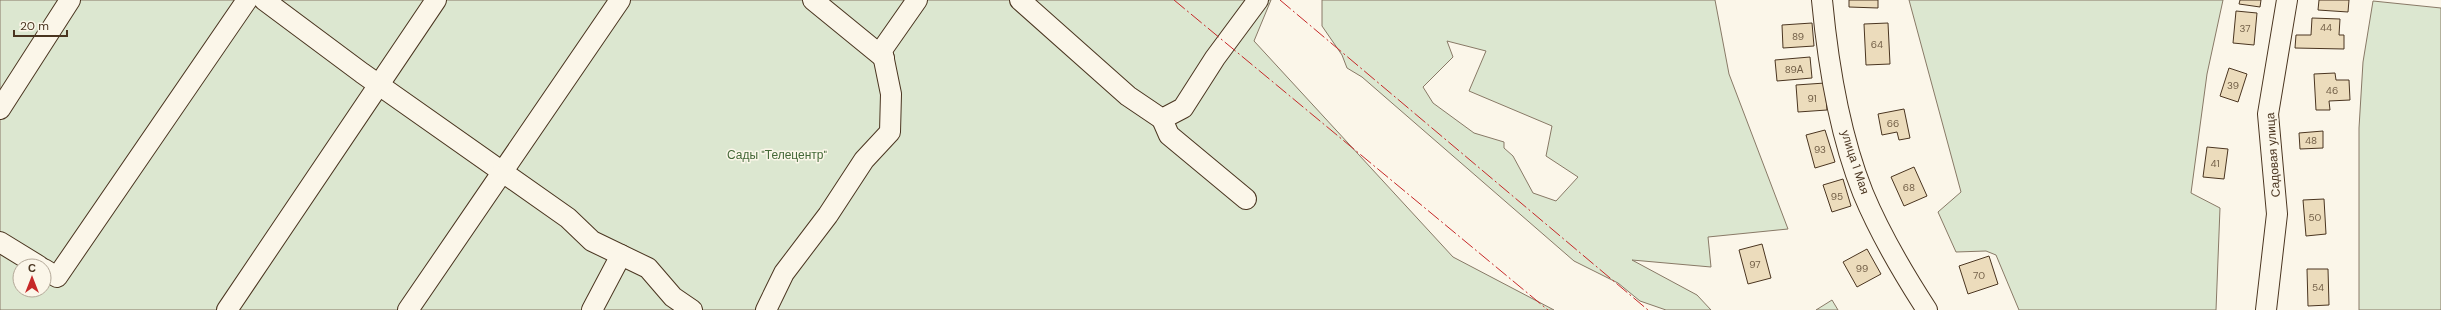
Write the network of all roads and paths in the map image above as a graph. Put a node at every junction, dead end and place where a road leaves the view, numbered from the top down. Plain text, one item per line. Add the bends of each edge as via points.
1 (70, 0) edge
2 (247, 0) edge
3 (264, 0) edge
4 (436, 0) edge
5 (620, 0) edge
6 (813, 0) edge
7 (917, 0) edge
8 (1020, 0) edge
9 (1258, 0) edge
10 (1822, 0) edge
11 (2288, 0) edge
12 (884, 58) junction
13 (377, 84) junction
14 (0, 109) edge
15 (1162, 119) junction
16 (502, 172) junction
17 (1246, 199) dead end
18 (0, 242) edge
19 (621, 255) junction
20 (26, 258) edge
21 (52, 274) edge
22 (226, 310) edge
23 (408, 310) edge
24 (592, 310) edge
25 (692, 310) edge
26 (766, 310) edge
27 (1927, 310) edge
28 (2266, 310) edge

1 - 14 street
2 - 21 street via 57,277
3 - 13 street
4 - 13 street
5 - 16 street
6 - 12 street
7 - 12 street via 882,50
8 - 15 street via 1128,96
9 - 15 street via 1215,58 1183,108
10 - 27 street, улица 1 Мая via 1843,129 1863,192 1902,272
11 - 28 street, Садовая улица via 2268,114 2277,214
12 - 26 street via 891,94 890,132 864,160 828,215 784,273
13 - 16 street
13 - 22 street
15 - 17 street via 1169,135
16 - 19 street via 568,218 592,241
16 - 23 street
18 - 20 street
19 - 24 street
19 - 25 street via 648,268 673,298

